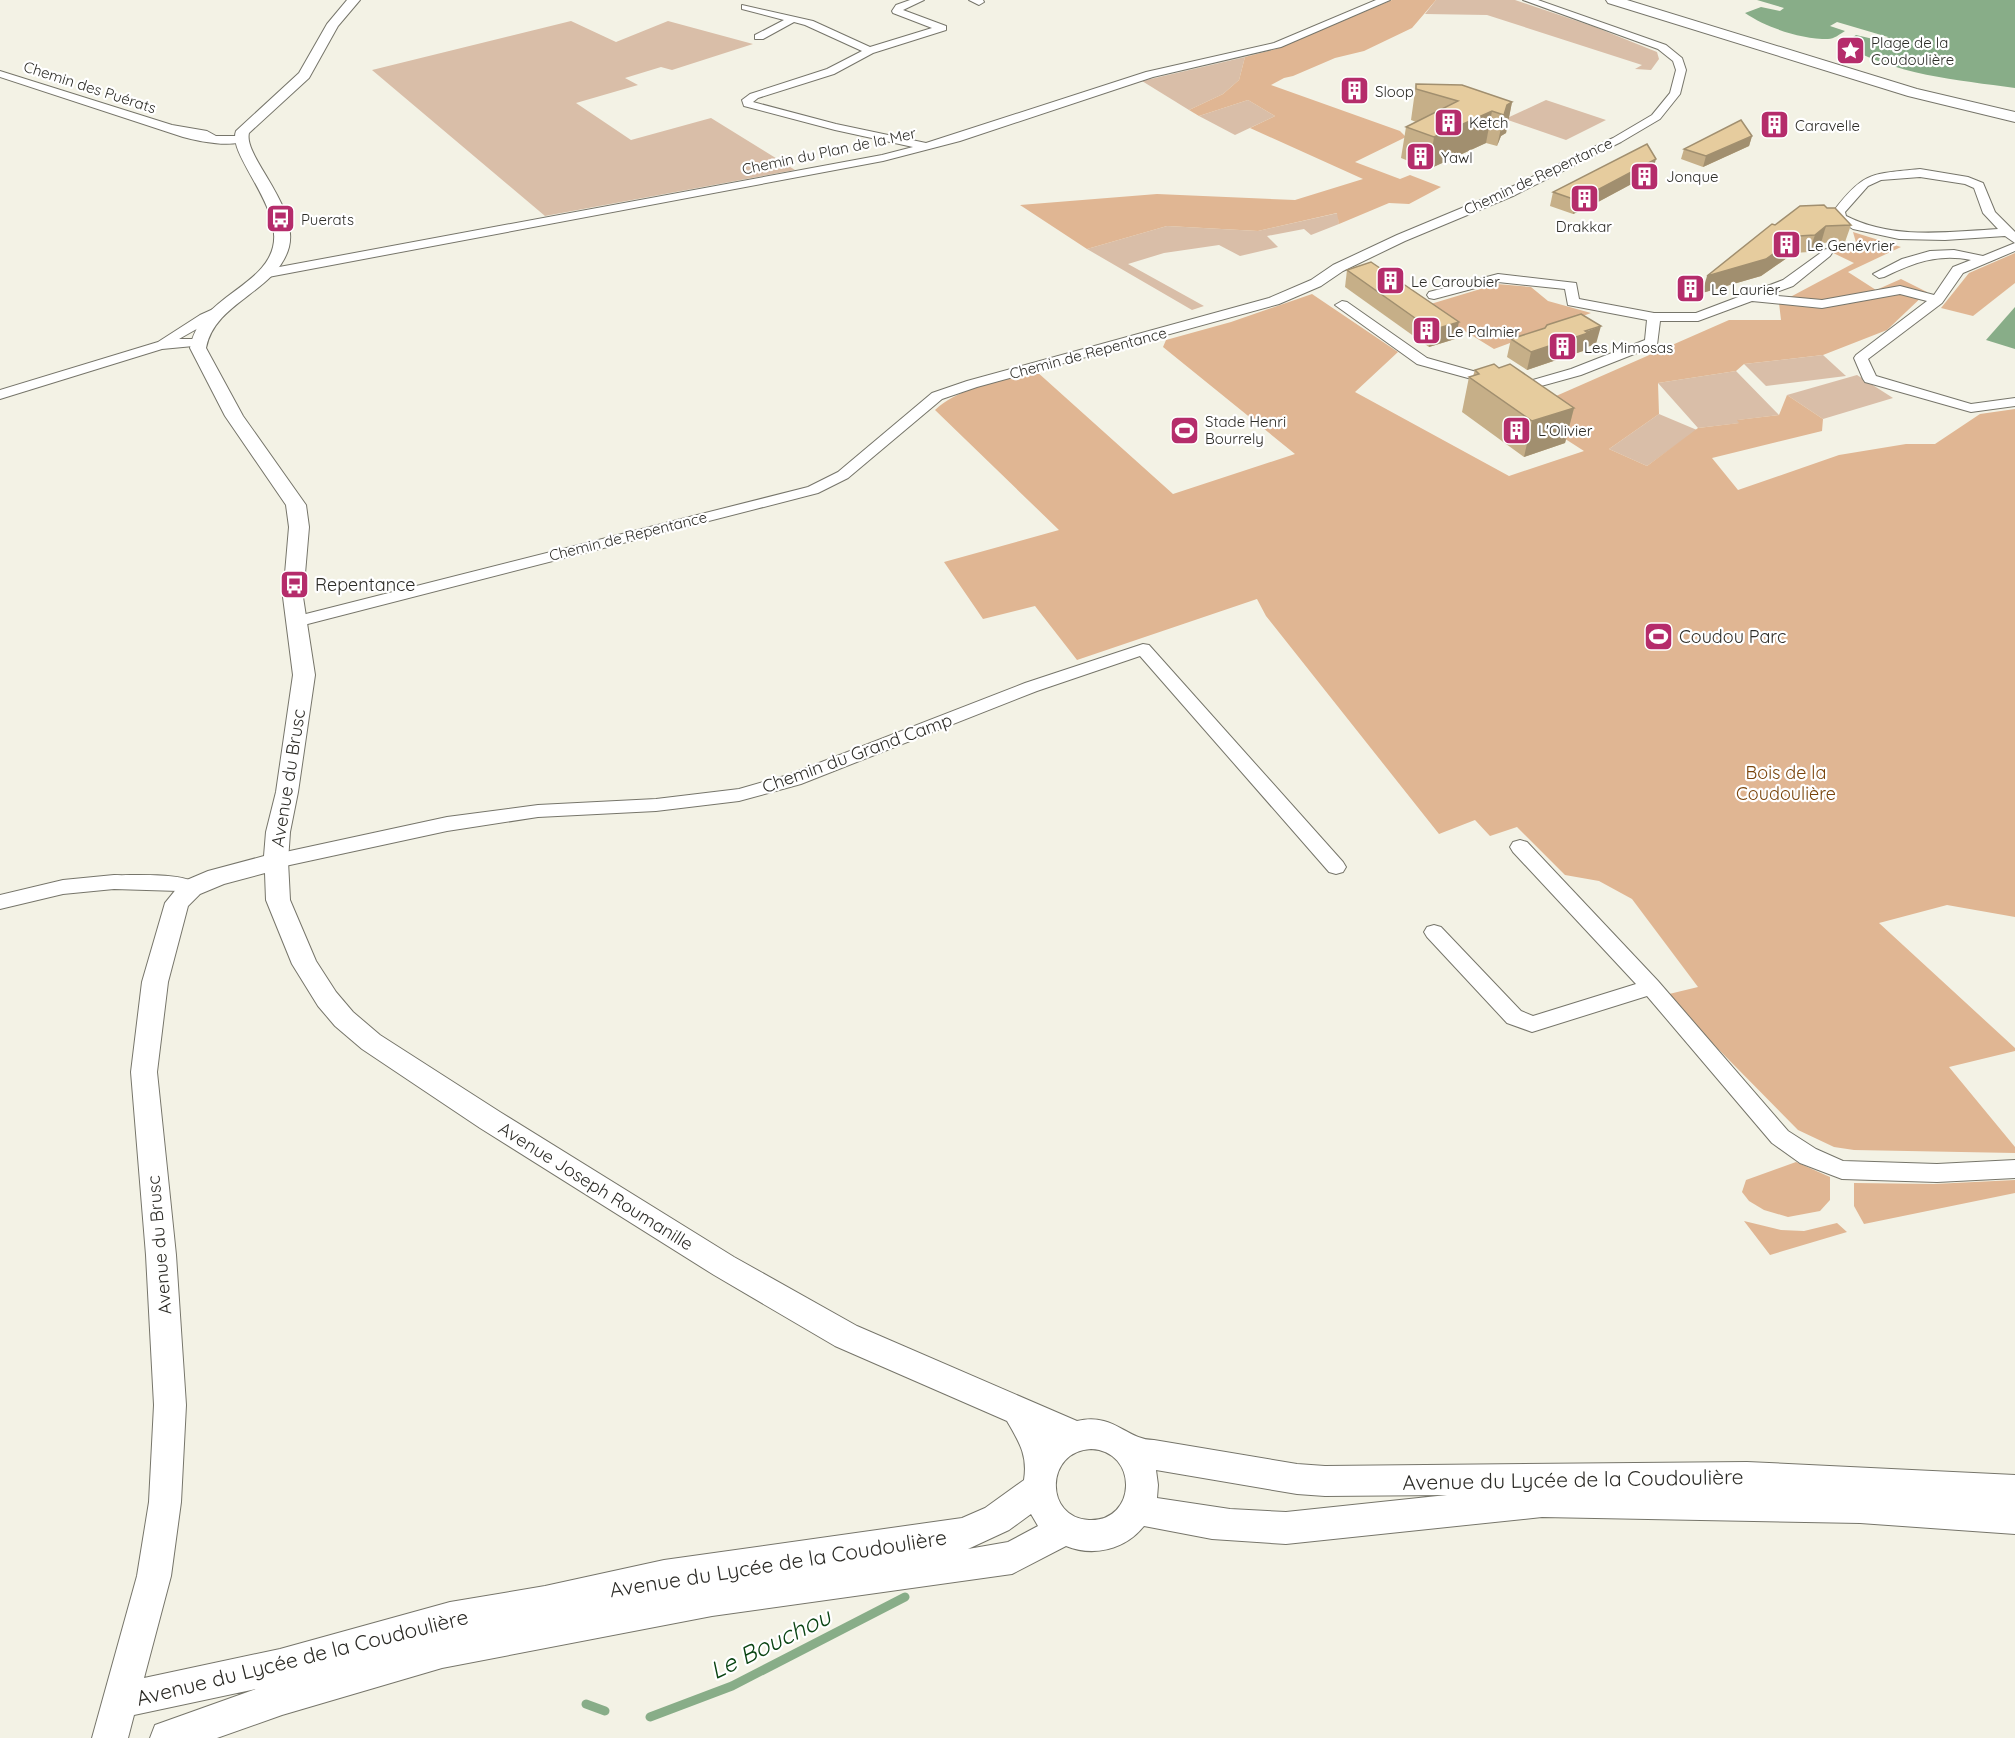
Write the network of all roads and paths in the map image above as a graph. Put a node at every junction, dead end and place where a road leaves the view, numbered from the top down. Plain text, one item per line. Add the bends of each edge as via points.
1 (354, 0) edge
2 (919, 0) edge
3 (1385, 0) edge
4 (1528, 0) edge
5 (1613, 0) edge
6 (1630, 0) edge
7 (746, 7) dead end
8 (794, 18) junction
9 (759, 37) dead end
10 (869, 51) junction
11 (0, 74) edge
12 (2015, 112) edge
13 (2015, 117) edge
14 (242, 135) junction
15 (927, 146) junction
16 (2011, 235) edge
17 (2015, 247) edge
18 (1826, 253) dead end
19 (1985, 260) junction
20 (263, 274) junction
21 (1879, 274) dead end
22 (1434, 295) dead end
23 (1751, 297) junction
24 (1937, 300) junction
25 (1342, 305) dead end
26 (220, 310) junction
27 (1654, 317) junction
28 (178, 336) junction
29 (199, 342) junction
30 (161, 345) junction
31 (0, 395) edge
32 (2015, 402) edge
33 (296, 622) junction
34 (1520, 847) dead end
35 (276, 861) junction
36 (1336, 867) dead end
37 (191, 888) junction
38 (0, 902) edge
39 (1434, 932) dead end
40 (1651, 987) junction
41 (2015, 1169) edge
42 (1018, 1411) junction
43 (1076, 1436) junction
44 (1132, 1455) junction
45 (1040, 1477) junction
46 (2015, 1491) edge
47 (1138, 1509) junction
48 (2015, 1518) edge
49 (1065, 1529) junction
50 (122, 1700) junction
51 (110, 1738) edge
52 (168, 1738) edge

1 - 14 street via 333,24 304,75
2 - 10 street via 897,11 942,28
3 - 15 street, Chemin du Plan de la Mer via 1276,45 1150,74
4 - 33 street, Chemin de Repentance via 1662,47 1678,60 1681,70 1680,83 1669,104 1656,117 1617,140 1509,193 1369,253 1297,292 1219,318 937,396 843,475 813,490
5 - 13 main road via 1913,93
6 - 12 main road via 1916,87
7 - 8 street
8 - 9 street
8 - 10 street
10 - 15 street via 834,70 754,96 747,100 748,104
11 - 14 street, Chemin des Puérats via 170,128 205,136
14 - 20 street via 282,228 282,249
15 - 20 street, Chemin du Plan de la Mer
16 - 16 street via 1886,235 1847,222 1839,212 1867,180 1920,173 1974,183 1989,213
17 - 19 street
18 - 23 street via 1788,283
19 - 21 street via 1961,253 1924,254
19 - 24 street via 1958,270
20 - 26 street
22 - 27 street via 1498,278 1571,286 1573,302
23 - 24 street via 1822,304 1900,290
23 - 27 street via 1698,317
24 - 32 street via 1861,358 1870,379 1971,408
25 - 27 street via 1422,361 1519,388 1576,372 1652,342
26 - 28 street via 199,319
26 - 29 street
28 - 29 street via 188,335
28 - 30 street
29 - 30 street
29 - 33 street, Avenue du Brusc via 200,356 234,416 296,505
30 - 31 street
33 - 35 street, Avenue du Brusc via 304,675
34 - 40 street
35 - 36 street, Chemin du Grand Camp via 447,824 538,811 656,805 739,795 794,780 1031,687 1143,649
35 - 37 street, Avenue du Brusc
35 - 42 street, Avenue Joseph Roumanille via 278,900 305,964 327,999 371,1042 724,1266 846,1336
37 - 38 street via 182,884 114,882 63,887
37 - 50 street, Avenue du Brusc via 177,903 155,982 144,1072 170,1405 165,1502 154,1576
39 - 40 street via 1514,1017 1532,1024
40 - 41 street via 1780,1137 1808,1156 1842,1170 1937,1173
42 - 43 street, Avenue Joseph Roumanille
42 - 45 street via 1035,1439
43 - 44 street via 1107,1438
43 - 45 street via 1050,1452
44 - 46 street, Avenue du Lycée de la Coudoulière via 1325,1481 1747,1477
44 - 47 street via 1143,1481
45 - 49 street via 1042,1504
45 - 50 street, Avenue du Lycée de la Coudoulière via 997,1519 964,1534 664,1577 450,1619 280,1666
47 - 48 street, Avenue du Lycée de la Coudoulière via 1186,1521 1246,1528 1286,1528 1542,1501 1860,1507
47 - 49 street via 1130,1520 1107,1534 1093,1536
49 - 52 street, Avenue du Lycée de la Coudoulière via 1012,1558 712,1599 442,1652 282,1697
50 - 51 street, Avenue du Brusc

